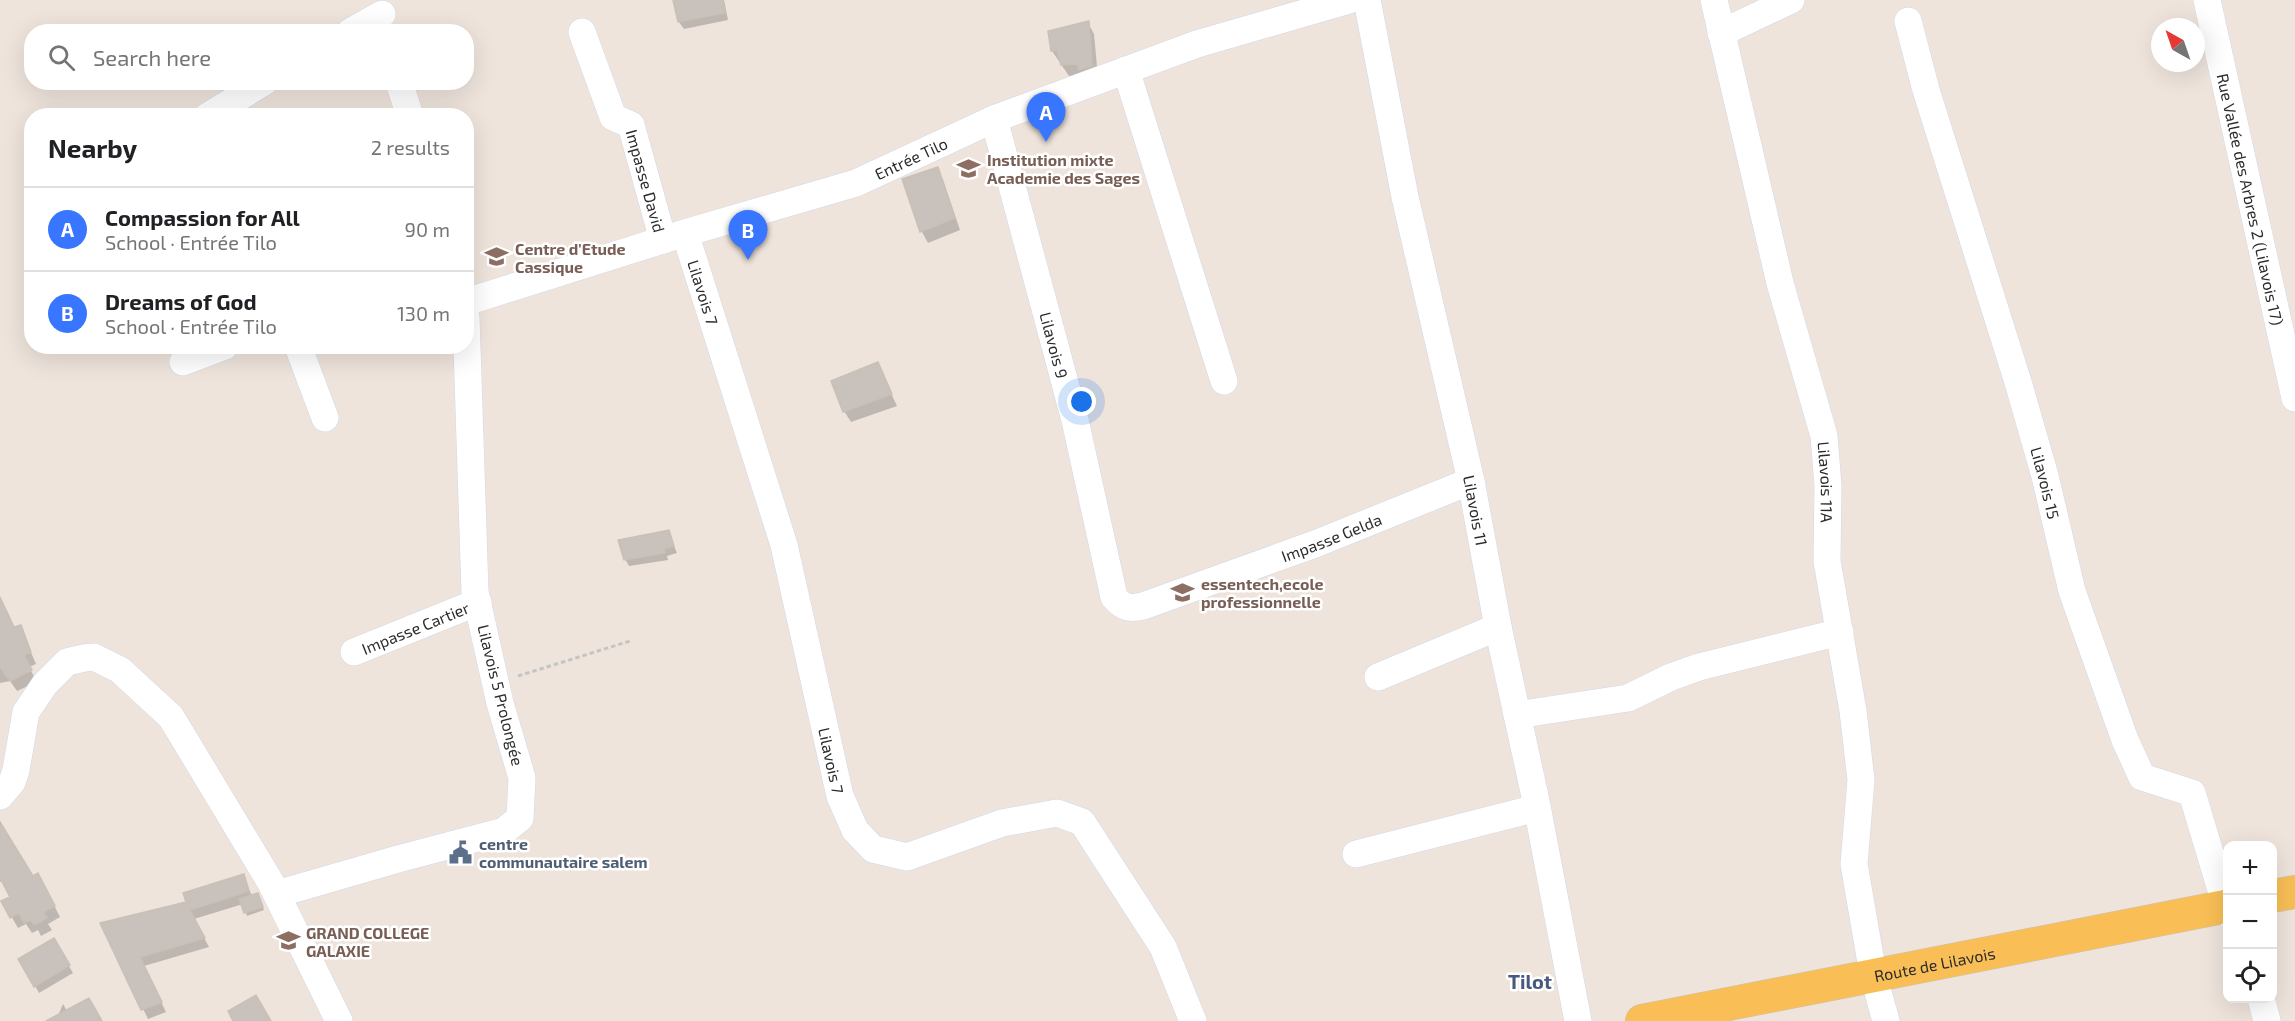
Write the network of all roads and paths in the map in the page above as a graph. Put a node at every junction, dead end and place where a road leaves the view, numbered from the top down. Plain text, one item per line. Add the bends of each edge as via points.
1 (1349, 0) edge
2 (1367, 0) edge
3 (1714, 0) edge
4 (1791, 0) edge
5 (2207, 0) edge
6 (382, 15) edge
7 (1908, 21) dead end
8 (365, 24) edge
9 (582, 32) dead end
10 (1722, 33) junction
11 (1126, 70) junction
12 (251, 90) edge
13 (402, 90) edge
14 (221, 108) edge
15 (407, 108) edge
16 (994, 119) junction
17 (674, 236) junction
18 (474, 299) edge
19 (204, 354) edge
20 (301, 354) edge
21 (467, 354) edge
22 (183, 362) dead end
23 (1224, 381) dead end
24 (2295, 398) edge
25 (325, 418) dead end
26 (1471, 481) junction
27 (478, 602) junction
28 (1121, 606) joint
29 (1498, 627) junction
30 (1839, 632) junction
31 (630, 641) dead end
32 (354, 652) dead end
33 (1378, 677) dead end
34 (496, 683) junction
35 (1517, 715) junction
36 (0, 796) edge
37 (1537, 808) junction
38 (1356, 854) dead end
39 (274, 889) junction
40 (2295, 892) edge
41 (2223, 895) edge
42 (2277, 895) edge
43 (2223, 909) edge
44 (1873, 974) junction
45 (2262, 1003) edge
46 (339, 1021) edge
47 (1193, 1021) edge
48 (1578, 1021) edge
49 (1642, 1021) edge
50 (1886, 1021) edge
51 (2267, 1021) edge

1 - 11 street, Entrée Tilo via 1197,44
2 - 26 street, Lilavois 11 via 1405,197
3 - 10 street, Lilavois 11A
4 - 10 street
5 - 24 street, Rue Vallée des Arbres 2 (Lilavois 17)
6 - 8 street
7 - 41 street, Lilavois 15 via 2018,382 2072,591 2142,777 2192,793
9 - 17 street, Impasse David via 613,117 632,125
10 - 30 street, Lilavois 11A via 1780,283 1824,436 1827,561
11 - 16 street, Entrée Tilo
11 - 23 street
12 - 14 street
13 - 15 street
16 - 17 street, Entrée Tilo via 856,183
16 - 28 street, Lilavois 9 via 1075,420 1114,597
17 - 18 street, Entrée Tilo
17 - 47 street, Lilavois 7 via 784,545 840,796 855,830 873,849 907,857 1002,824 1057,813 1082,822 1163,947
19 - 22 street
20 - 25 street
21 - 27 street, Lilavois 5 Prolongée
26 - 28 street, Impasse Gelda via 1315,544 1143,606
26 - 29 street, Lilavois 11
27 - 32 street, Impasse Cartier
27 - 34 street, Lilavois 5 Prolongée
29 - 33 street
29 - 35 street, Lilavois 11
30 - 35 street via 1699,667 1628,698
30 - 44 street, Lilavois 11A via 1861,780 1854,864
31 - 34 path
34 - 39 street, Lilavois 5 Prolongée via 522,778 520,818 504,831
35 - 37 street, Lilavois 11
36 - 39 street via 16,770 26,712 45,684 67,662 94,657 120,670 171,717
37 - 38 street
37 - 48 street, Lilavois 11
39 - 46 street
40 - 42 main road
43 - 44 main road, Route de Lilavois
44 - 49 main road, Route de Lilavois
44 - 50 street, Lilavois 11A
45 - 51 street

